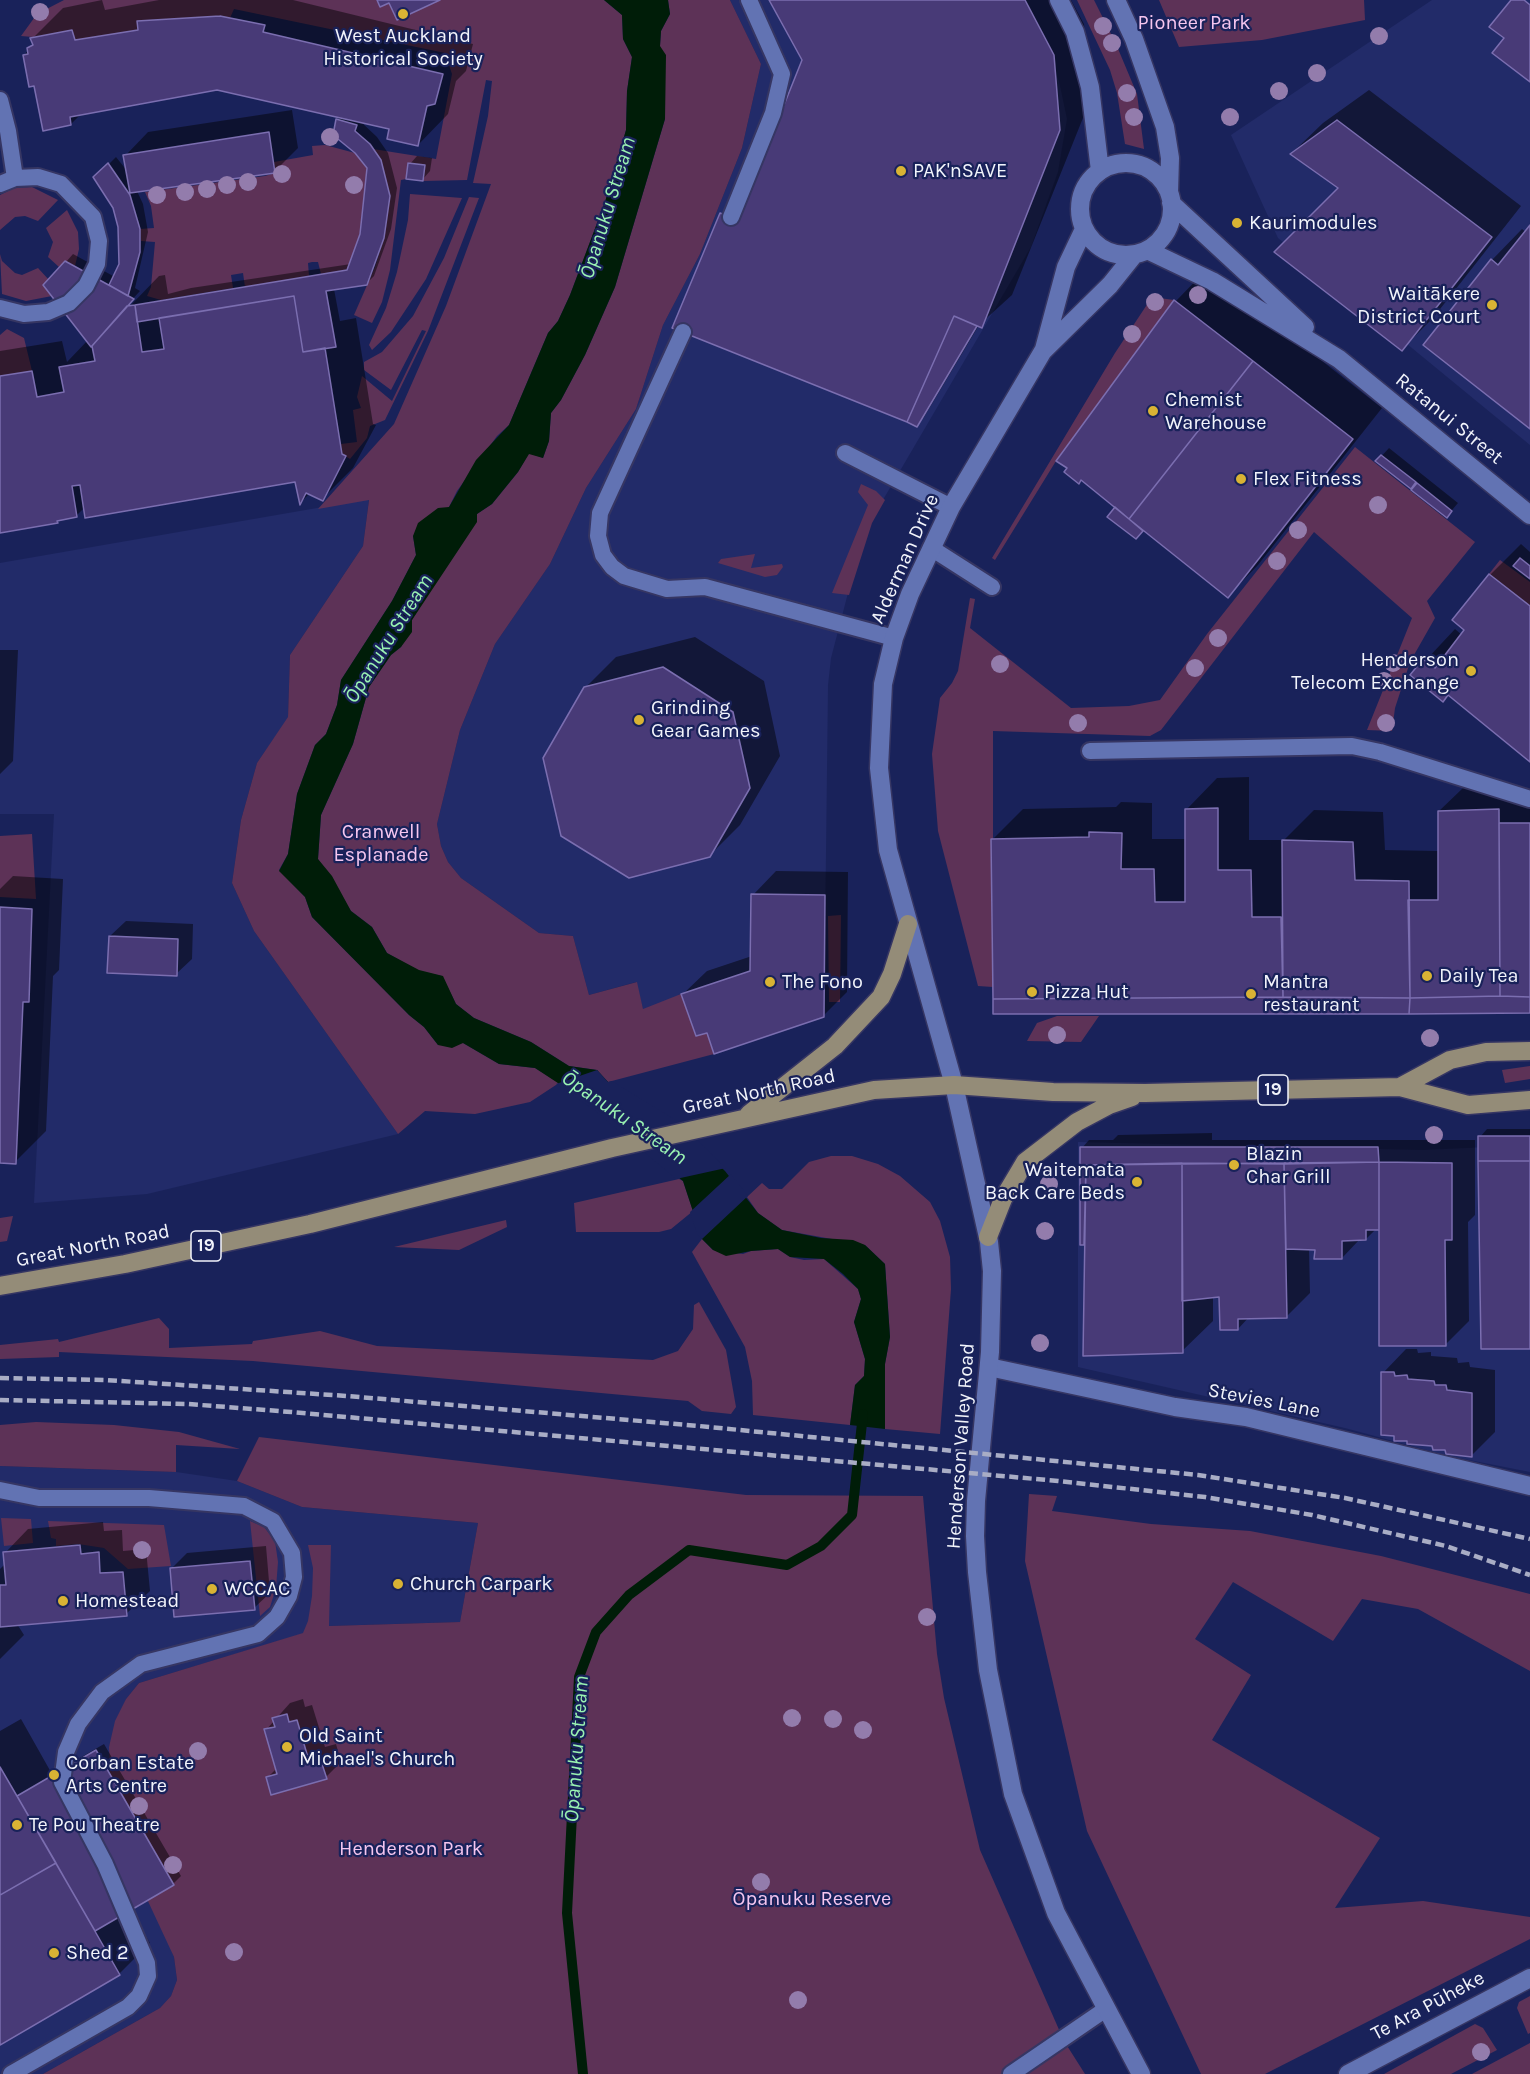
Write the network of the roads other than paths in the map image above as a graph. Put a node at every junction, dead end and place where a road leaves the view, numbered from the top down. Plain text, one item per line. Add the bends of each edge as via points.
1 (749, 0) edge
2 (1059, 0) edge
3 (1116, 0) edge
4 (0, 100) edge
5 (1100, 171) junction
6 (7, 181) edge
7 (1170, 198) junction
8 (731, 217) dead end
9 (1084, 229) junction
10 (1141, 253) junction
11 (0, 308) edge
12 (683, 332) dead end
13 (1043, 351) junction
14 (1339, 359) junction
15 (845, 453) dead end
16 (951, 507) junction
17 (1530, 515) edge
18 (931, 549) junction
19 (992, 587) dead end
20 (894, 638) junction
21 (1090, 752) dead end
22 (1530, 799) edge
23 (908, 924) junction
24 (1530, 1051) edge
25 (954, 1085) junction
26 (1400, 1087) junction
27 (1145, 1093) junction
28 (1530, 1100) edge
29 (745, 1117) junction
30 (988, 1237) junction
31 (0, 1286) edge
32 (988, 1367) junction
33 (1530, 1486) edge
34 (0, 1490) edge
35 (1530, 1978) edge
36 (1106, 2009) junction
37 (1142, 2073) edge
38 (11, 2074) edge
39 (1011, 2074) edge
40 (1348, 2074) edge

1 - 8 lane via 782,74 772,113
2 - 5 main road via 1075,32 1090,87
3 - 7 main road via 1165,127
4 - 6 lane via 8,131
5 - 7 main road via 1116,164 1133,163 1152,171 1164,183
5 - 9 main road via 1082,194 1079,210
6 - 11 lane via 44,178 61,184 93,217 99,241 97,264 86,286 69,303 48,312 24,314
7 - 10 main road via 1168,227 1160,240
7 - 14 main road, Ratanui Street
9 - 10 main road via 1093,243 1106,251 1119,255
9 - 13 main road, Alderman Drive via 1066,267
10 - 13 main road, Alderman Drive
10 - 14 main road, Ratanui Street via 1212,281
12 - 20 lane via 600,513 598,536 603,555 624,576 667,589 705,587
13 - 16 main road, Alderman Drive
14 - 17 main road, Ratanui Street
15 - 16 lane
16 - 18 main road, Alderman Drive
18 - 19 lane
18 - 20 main road, Alderman Drive via 909,594
20 - 23 main road, Alderman Drive via 883,684 879,768 888,850
21 - 22 lane via 1352,746
23 - 25 main road, Alderman Drive
23 - 29 main road via 881,997 836,1046
24 - 26 main road, Great North Road / 19 via 1486,1052 1450,1060
25 - 27 main road, Great North Road / 19
25 - 29 main road, Great North Road / 19 via 874,1090
25 - 30 main road, Henderson Valley Road
26 - 27 main road, Great North Road / 19
26 - 28 main road, Great North Road / 19 via 1468,1105
27 - 30 main road via 1109,1105 1077,1122 1025,1162 1003,1199
29 - 31 main road, Great North Road / 19 via 310,1224
30 - 32 main road, Henderson Valley Road via 992,1271
32 - 33 main road, Stevies Lane via 1209,1414 1257,1420
32 - 36 main road, Henderson Valley Road via 975,1536 988,1670 1013,1794 1056,1913
34 - 38 lane via 39,1498 149,1498 244,1506 273,1521 292,1553 294,1577 277,1617 258,1635 141,1664 102,1692 78,1724 66,1752 62,1782 105,1864 147,1963 148,1976 139,1996 128,2007
35 - 40 main road, Te Ara Pūheke
36 - 37 main road, Henderson Valley Road
36 - 39 lane

